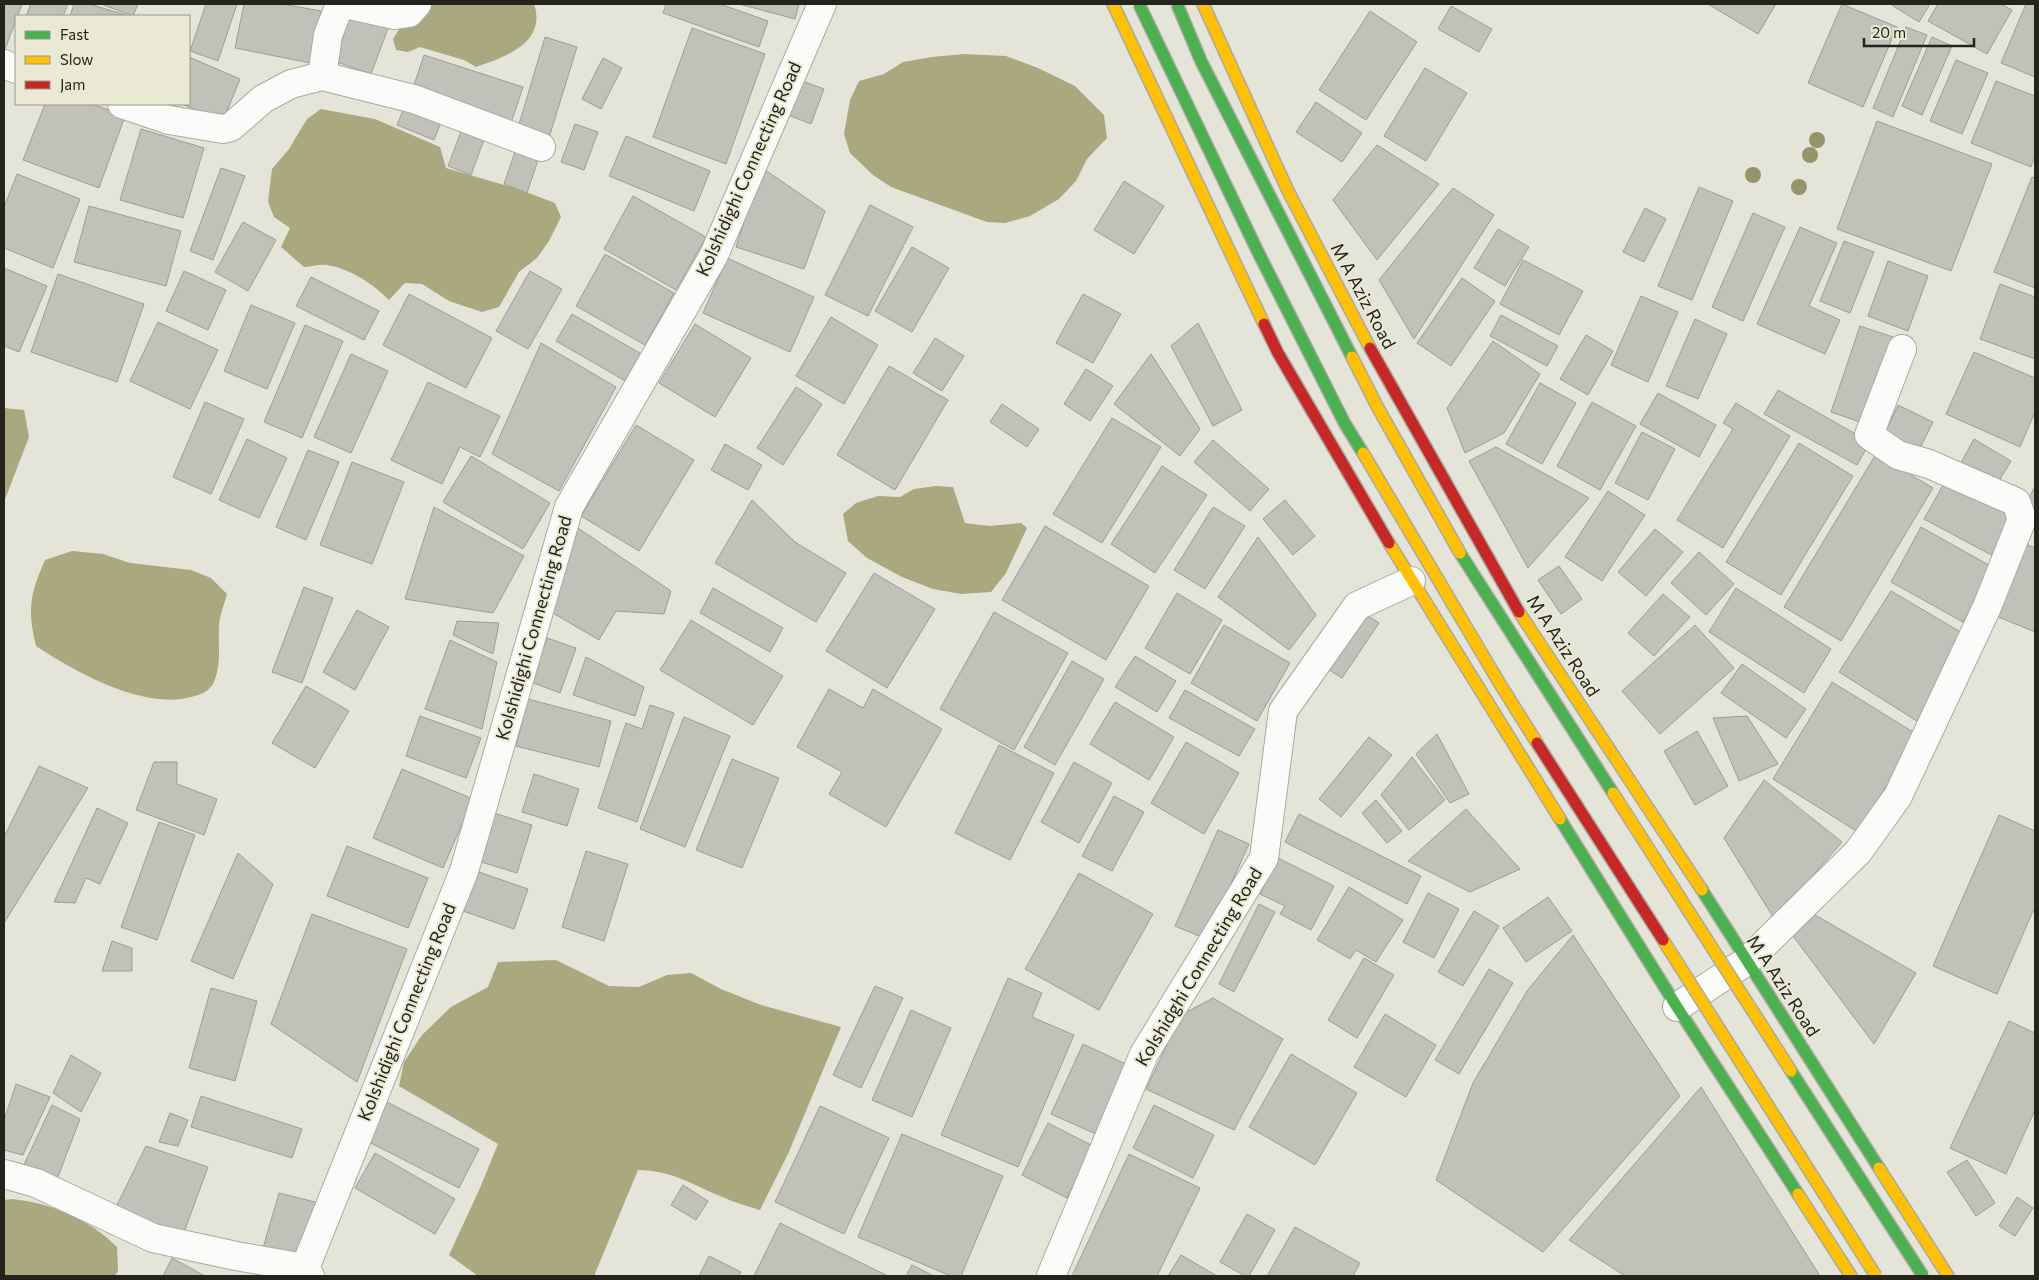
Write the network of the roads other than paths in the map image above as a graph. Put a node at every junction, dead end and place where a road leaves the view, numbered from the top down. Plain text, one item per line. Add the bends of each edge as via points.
1 (340, 4) edge
2 (345, 4) edge
3 (417, 4) edge
4 (822, 4) edge
5 (1113, 4) edge
6 (1138, 4) edge
7 (1176, 4) edge
8 (1203, 4) edge
9 (322, 76) junction
10 (125, 105) edge
11 (541, 148) dead end
12 (1902, 349) dead end
13 (1411, 581) junction
14 (1747, 961) junction
15 (1677, 1006) junction
16 (4, 1174) edge
17 (308, 1272) edge
18 (1051, 1276) edge
19 (1851, 1276) edge
20 (1876, 1276) edge
21 (1923, 1276) edge
22 (1948, 1276) edge

1 - 9 street via 328,35
2 - 3 street via 395,15 409,13
4 - 17 street, Kolshidighi Connecting Road via 714,255 569,507 464,871
5 - 13 main road via 1278,353
6 - 20 main road, bridge via 1252,241 1345,424 1500,684
7 - 21 main road, bridge via 1288,235 1378,408 1474,577
8 - 14 main road, M A Aziz Road via 1284,182 1350,310 1521,616
9 - 10 street via 291,84 262,98 231,127 223,129 169,120
9 - 11 street via 414,99
12 - 14 street via 1869,435 1898,455 1928,464 2016,502 2022,520 1987,607 1898,796 1858,852
13 - 15 main road
13 - 18 street, Kolshidghi Connecting Road via 1357,606 1283,711 1264,858 1144,1054
14 - 15 street
14 - 22 main road, M A Aziz Road
15 - 19 main road
16 - 17 street via 36,1182 153,1238

